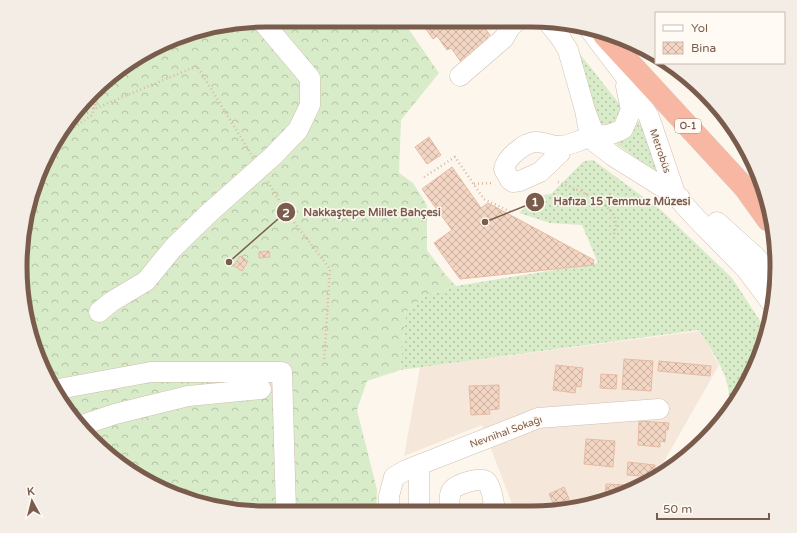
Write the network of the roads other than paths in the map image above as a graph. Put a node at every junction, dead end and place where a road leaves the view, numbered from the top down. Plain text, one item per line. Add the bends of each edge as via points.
1 (267, 27) edge
2 (509, 27) edge
3 (553, 28) edge
4 (594, 36) edge
5 (609, 41) edge
6 (624, 75) junction
7 (460, 76) dead end
8 (592, 135) junction
9 (559, 146) dead end
10 (676, 196) junction
11 (764, 214) edge
12 (770, 274) edge
13 (768, 298) edge
14 (99, 312) dead end
15 (60, 389) edge
16 (261, 389) dead end
17 (659, 409) dead end
18 (86, 424) edge
19 (420, 465) junction
20 (286, 506) edge
21 (389, 506) edge
22 (419, 506) edge
23 (450, 506) edge
24 (493, 506) edge

1 - 14 street via 310,78 310,105 298,130 173,248 146,281
2 - 7 street via 504,38
3 - 8 street via 568,50
4 - 6 street, Metrobüs
5 - 11 highway, O-1 via 745,188
6 - 8 street via 631,110 623,129 614,134
6 - 10 street, Metrobüs via 649,117
8 - 9 street
8 - 10 street via 596,143 613,156
10 - 12 street via 708,214 756,256
10 - 13 street, Metrobüs via 746,269
15 - 20 street via 151,372 282,372
16 - 18 street via 188,396
17 - 19 street, Nevnihal Sokağı via 538,418
19 - 21 street, Nevnihal Sokağı via 394,477
19 - 22 street
23 - 24 street via 450,496 456,486 479,479 488,483

